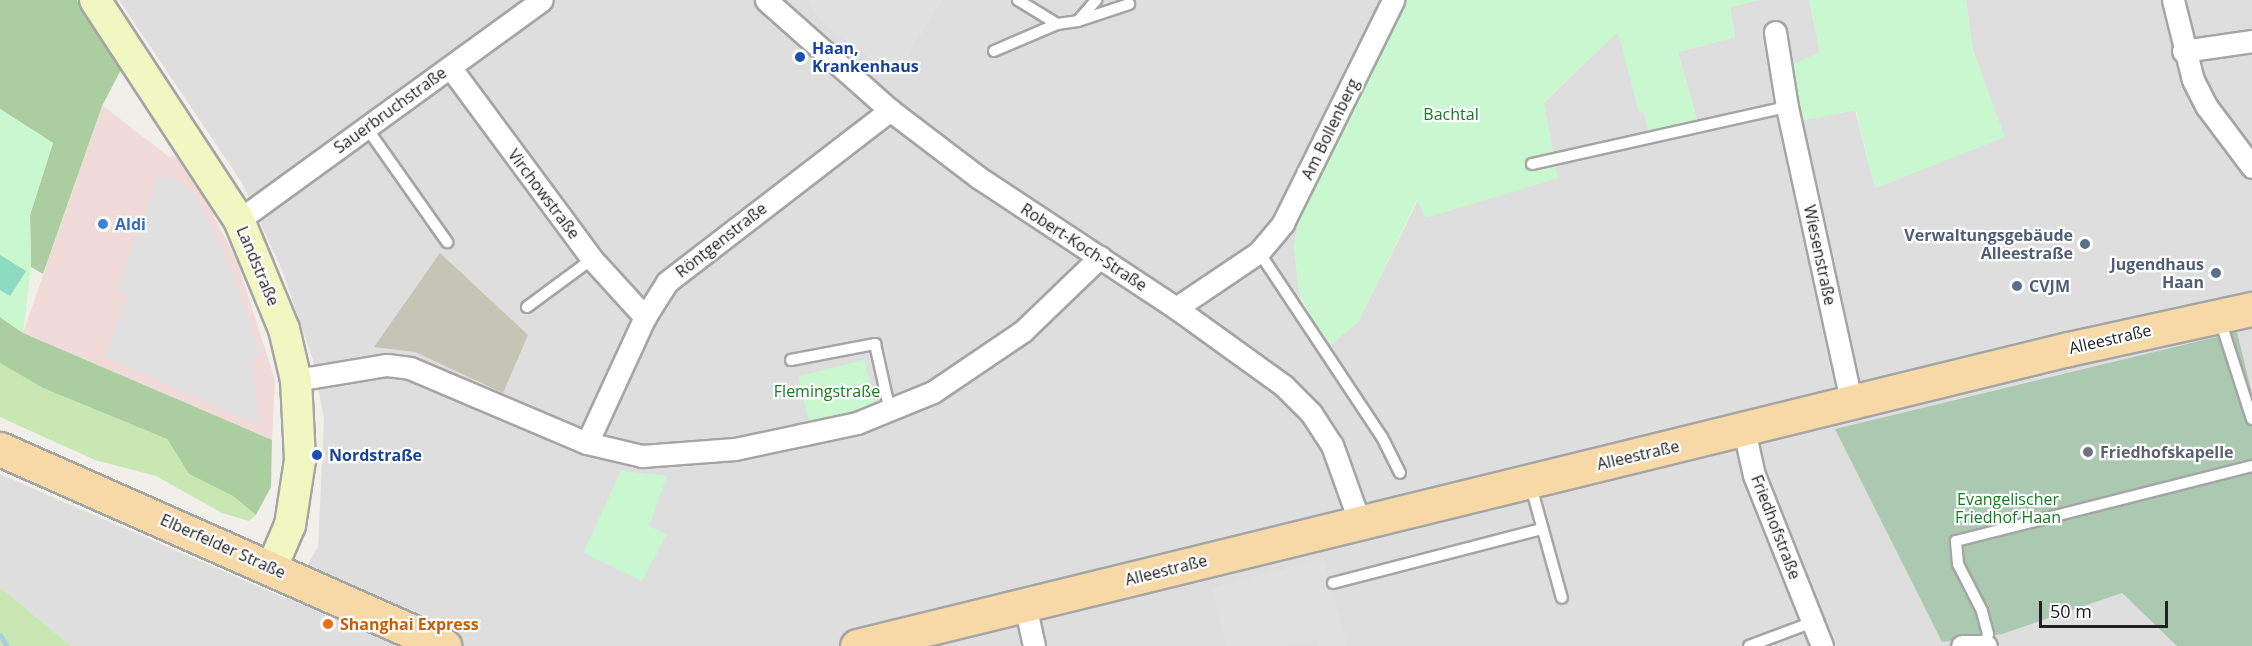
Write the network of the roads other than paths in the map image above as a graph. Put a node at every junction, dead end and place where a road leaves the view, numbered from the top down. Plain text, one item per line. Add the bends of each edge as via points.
1 (95, 0) edge
2 (542, 0) edge
3 (766, 0) edge
4 (1018, 0) edge
5 (1096, 0) edge
6 (1393, 0) edge
7 (2173, 0) edge
8 (1129, 4) dead end
9 (1078, 21) junction
10 (1057, 24) junction
11 (1775, 33) dead end
12 (2252, 41) edge
13 (994, 51) dead end
14 (2183, 51) junction
15 (450, 67) junction
16 (1787, 107) junction
17 (890, 110) junction
18 (366, 127) junction
19 (1532, 164) dead end
20 (2252, 167) edge
21 (239, 220) junction
22 (447, 242) dead end
23 (1259, 252) junction
24 (1100, 257) junction
25 (592, 259) junction
26 (526, 307) dead end
27 (1176, 308) junction
28 (2252, 309) edge
29 (2217, 314) junction
30 (645, 317) junction
31 (791, 360) dead end
32 (296, 380) junction
33 (1852, 404) junction
34 (890, 411) junction
35 (2252, 419) edge
36 (1744, 430) junction
37 (587, 443) junction
38 (0, 448) edge
39 (2252, 466) edge
40 (1400, 473) dead end
41 (1529, 480) junction
42 (1360, 523) junction
43 (1542, 529) junction
44 (272, 567) junction
45 (1333, 582) dead end
46 (1562, 598) dead end
47 (1025, 605) junction
48 (1813, 622) junction
49 (444, 646) edge
50 (857, 646) edge
51 (1034, 646) edge
52 (1749, 646) edge
53 (1822, 646) edge
54 (1962, 646) edge
55 (1986, 646) edge

1 - 21 main road, Landstraße
2 - 15 street, Sauerbruchstraße
3 - 17 street, Robert-Koch-Straße
4 - 10 lane
5 - 9 lane
6 - 23 street, Am Bollenberg via 1283,223
7 - 14 street
8 - 9 lane
9 - 10 lane
10 - 13 lane
11 - 16 street, Wiesenstraße
12 - 14 street
14 - 20 street via 2207,107
15 - 18 street, Sauerbruchstraße
15 - 25 street, Virchowstraße
16 - 19 lane
16 - 33 street, Wiesenstraße
17 - 24 street, Robert-Koch-Straße via 978,177
17 - 30 street, Röntgenstraße via 667,282
18 - 21 street, Sauerbruchstraße
18 - 22 lane
21 - 32 main road, Landstraße via 284,329
23 - 27 street, Am Bollenberg
23 - 40 lane via 1382,437
24 - 27 street, Robert-Koch-Straße
24 - 34 street via 1023,331 933,392
25 - 26 lane
25 - 30 street, Virchowstraße
27 - 42 street, Robert-Koch-Straße via 1284,386 1311,413 1332,446
28 - 29 main road, Alleestraße
29 - 33 main road, Alleestraße
29 - 35 lane
30 - 37 street, Röntgenstraße
31 - 34 lane via 875,344
32 - 37 street via 387,365 410,368
32 - 44 main road, Landstraße via 298,490 290,525
33 - 36 main road, Alleestraße
34 - 37 street via 857,423 698,453 642,456
36 - 41 main road, Alleestraße
36 - 48 street, Friedhofstraße via 1754,475
38 - 44 main road, Elberfelder Straße
39 - 55 lane via 1956,542 1958,564 1982,611 1988,634
41 - 42 main road, Alleestraße
41 - 43 lane
42 - 47 main road, Alleestraße
43 - 45 lane
43 - 46 lane
44 - 49 main road, Elberfelder Straße
47 - 50 main road, Alleestraße
47 - 51 street
48 - 52 lane
48 - 53 street, Friedhofstraße
54 - 55 street

